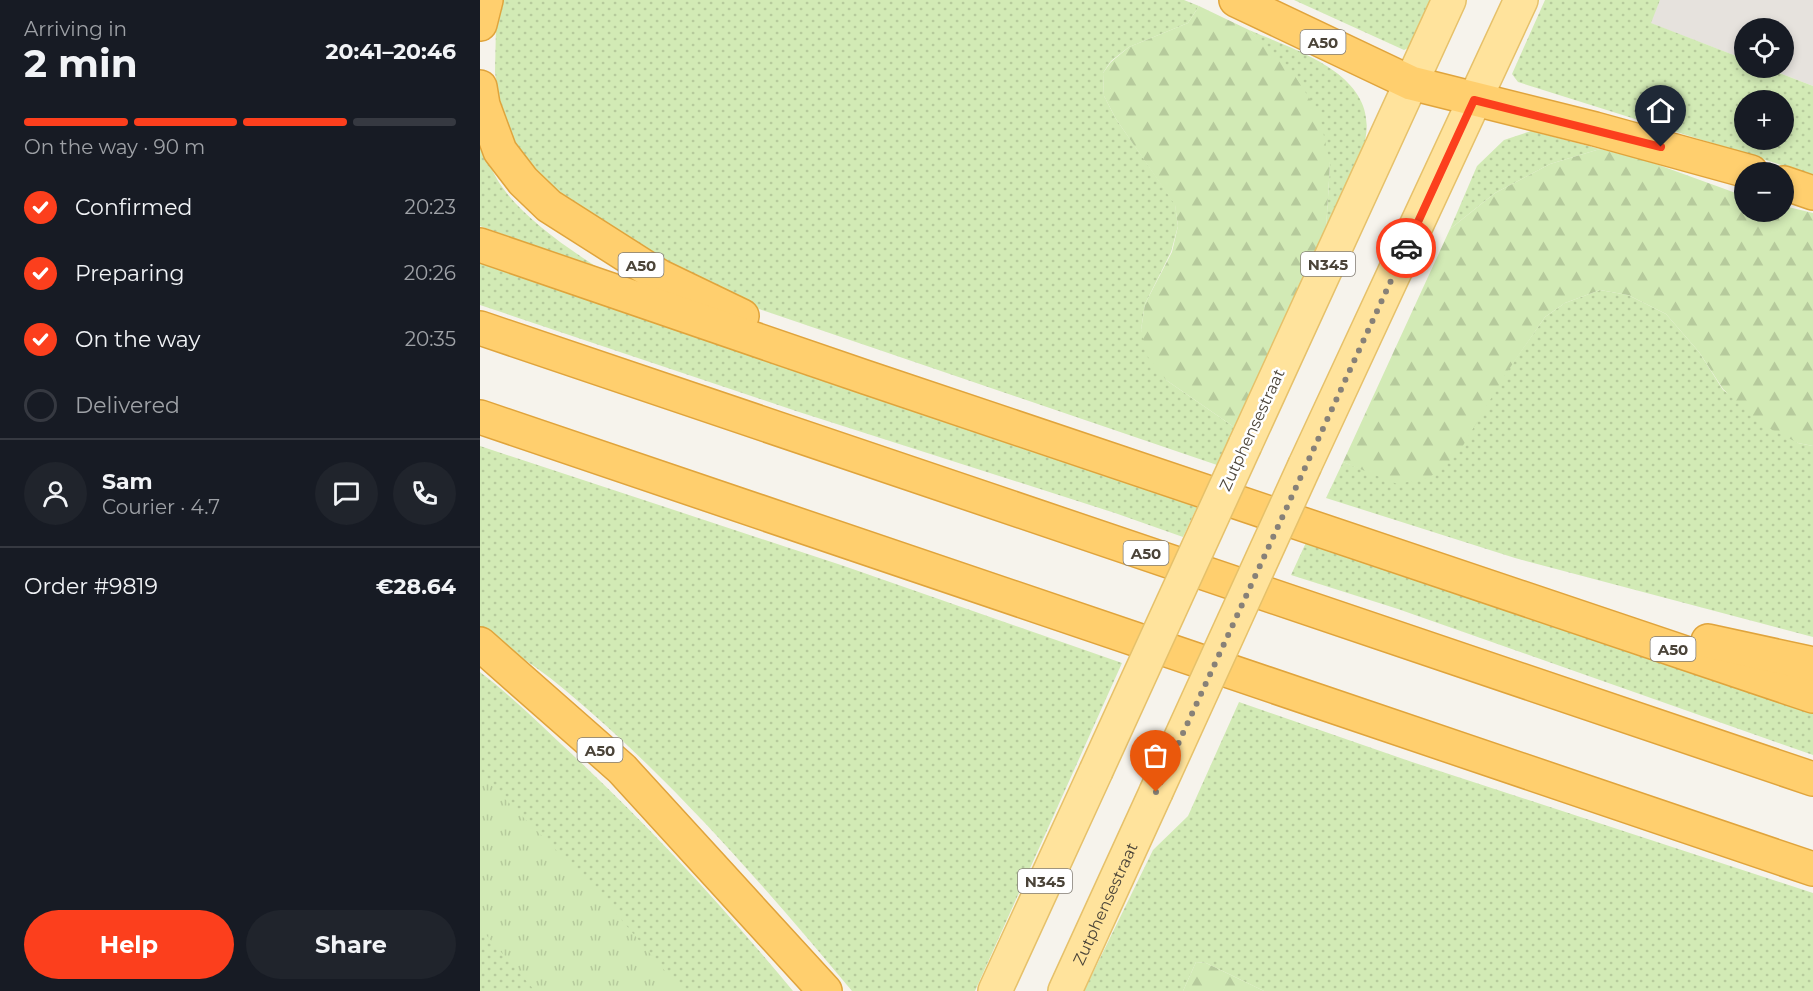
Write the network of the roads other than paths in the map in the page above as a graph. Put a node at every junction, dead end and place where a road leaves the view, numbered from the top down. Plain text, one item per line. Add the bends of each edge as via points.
1 (486, 0) edge
2 (1236, 0) edge
3 (1449, 0) edge
4 (1521, 0) edge
5 (480, 24) edge
6 (1411, 83) junction
7 (480, 87) edge
8 (1474, 100) junction
9 (1734, 167) edge
10 (1794, 186) edge
11 (1813, 193) edge
12 (480, 245) edge
13 (480, 328) edge
14 (865, 377) junction
15 (480, 417) edge
16 (1534, 602) junction
17 (480, 644) edge
18 (1813, 663) edge
19 (1813, 696) edge
20 (1813, 779) edge
21 (1813, 869) edge
22 (825, 991) edge
23 (994, 991) edge
24 (1065, 991) edge

1 - 5 highway
2 - 6 highway, A50
3 - 6 main road, Zutphensestraat / N345
4 - 8 main road, Zutphensestraat
6 - 8 highway
6 - 23 main road, Zutphensestraat / N345, bridge
7 - 14 highway, A50 via 500,151 549,206 658,276
8 - 9 highway
8 - 24 main road, Zutphensestraat, bridge
10 - 11 highway
12 - 14 highway, A50
13 - 20 highway, A50
14 - 16 highway, A50
15 - 21 highway
16 - 18 highway, A50
16 - 19 highway, A50
17 - 22 highway, A50 via 622,769

